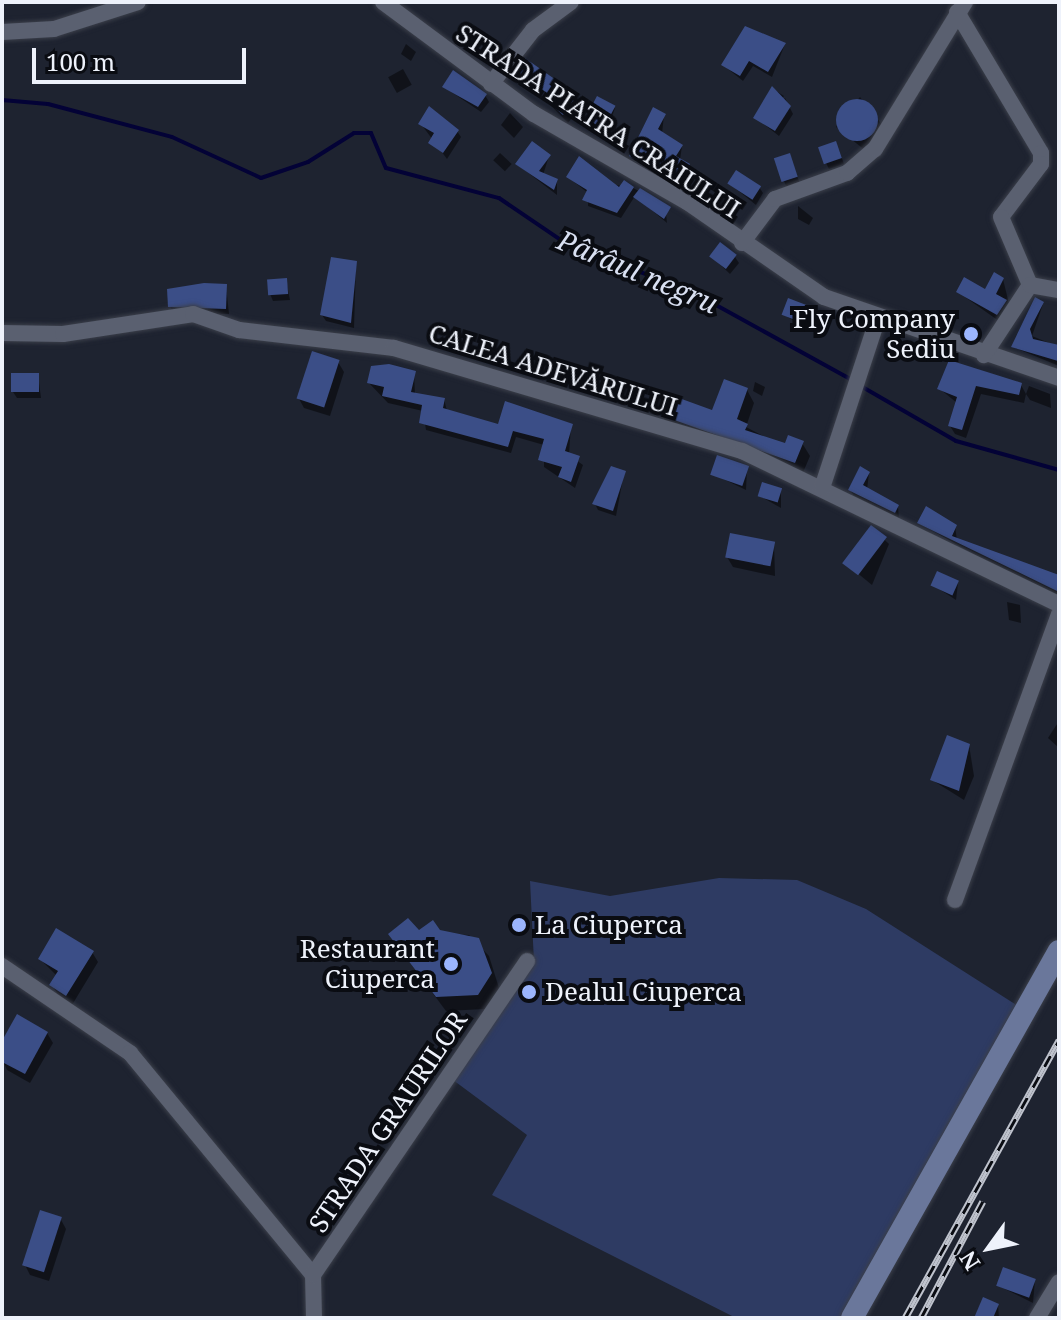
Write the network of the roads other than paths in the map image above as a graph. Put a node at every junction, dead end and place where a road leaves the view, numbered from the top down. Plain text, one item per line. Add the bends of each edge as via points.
1 (138, 2) edge
2 (383, 2) edge
3 (571, 2) edge
4 (961, 7) edge
5 (2, 32) edge
6 (491, 84) junction
7 (742, 243) junction
8 (1030, 285) junction
9 (1059, 290) edge
10 (878, 318) junction
11 (2, 333) edge
12 (984, 355) junction
13 (1059, 378) edge
14 (822, 488) junction
15 (1059, 604) edge
16 (1059, 614) edge
17 (955, 900) dead end
18 (1059, 951) edge
19 (527, 961) dead end
20 (2, 966) edge
21 (313, 1275) junction
22 (1059, 1282) edge
23 (314, 1318) edge
24 (852, 1318) edge
25 (1037, 1318) edge

1 - 5 street via 54,29
2 - 6 street, STRADA PIATRA CRAIULUI
3 - 6 street via 533,30
4 - 7 street via 875,149 847,173 775,199
4 - 8 street via 1042,159 1001,217
6 - 7 street, STRADA PIATRA CRAIULUI
7 - 10 street, STRADA PIATRA CRAIULUI via 824,297
8 - 9 street
8 - 12 street
10 - 12 street, STRADA PIATRA CRAIULUI
10 - 14 street
11 - 14 street, CALEA ADEVĂRULUI via 63,334 193,314 278,336 342,337 742,451
12 - 13 street, STRADA PIATRA CRAIULUI
14 - 15 street, CALEA ADEVĂRULUI via 943,554
16 - 17 street
18 - 24 main road
19 - 21 street, STRADA GRAURILOR
20 - 21 street via 130,1053
21 - 23 street
22 - 25 street

